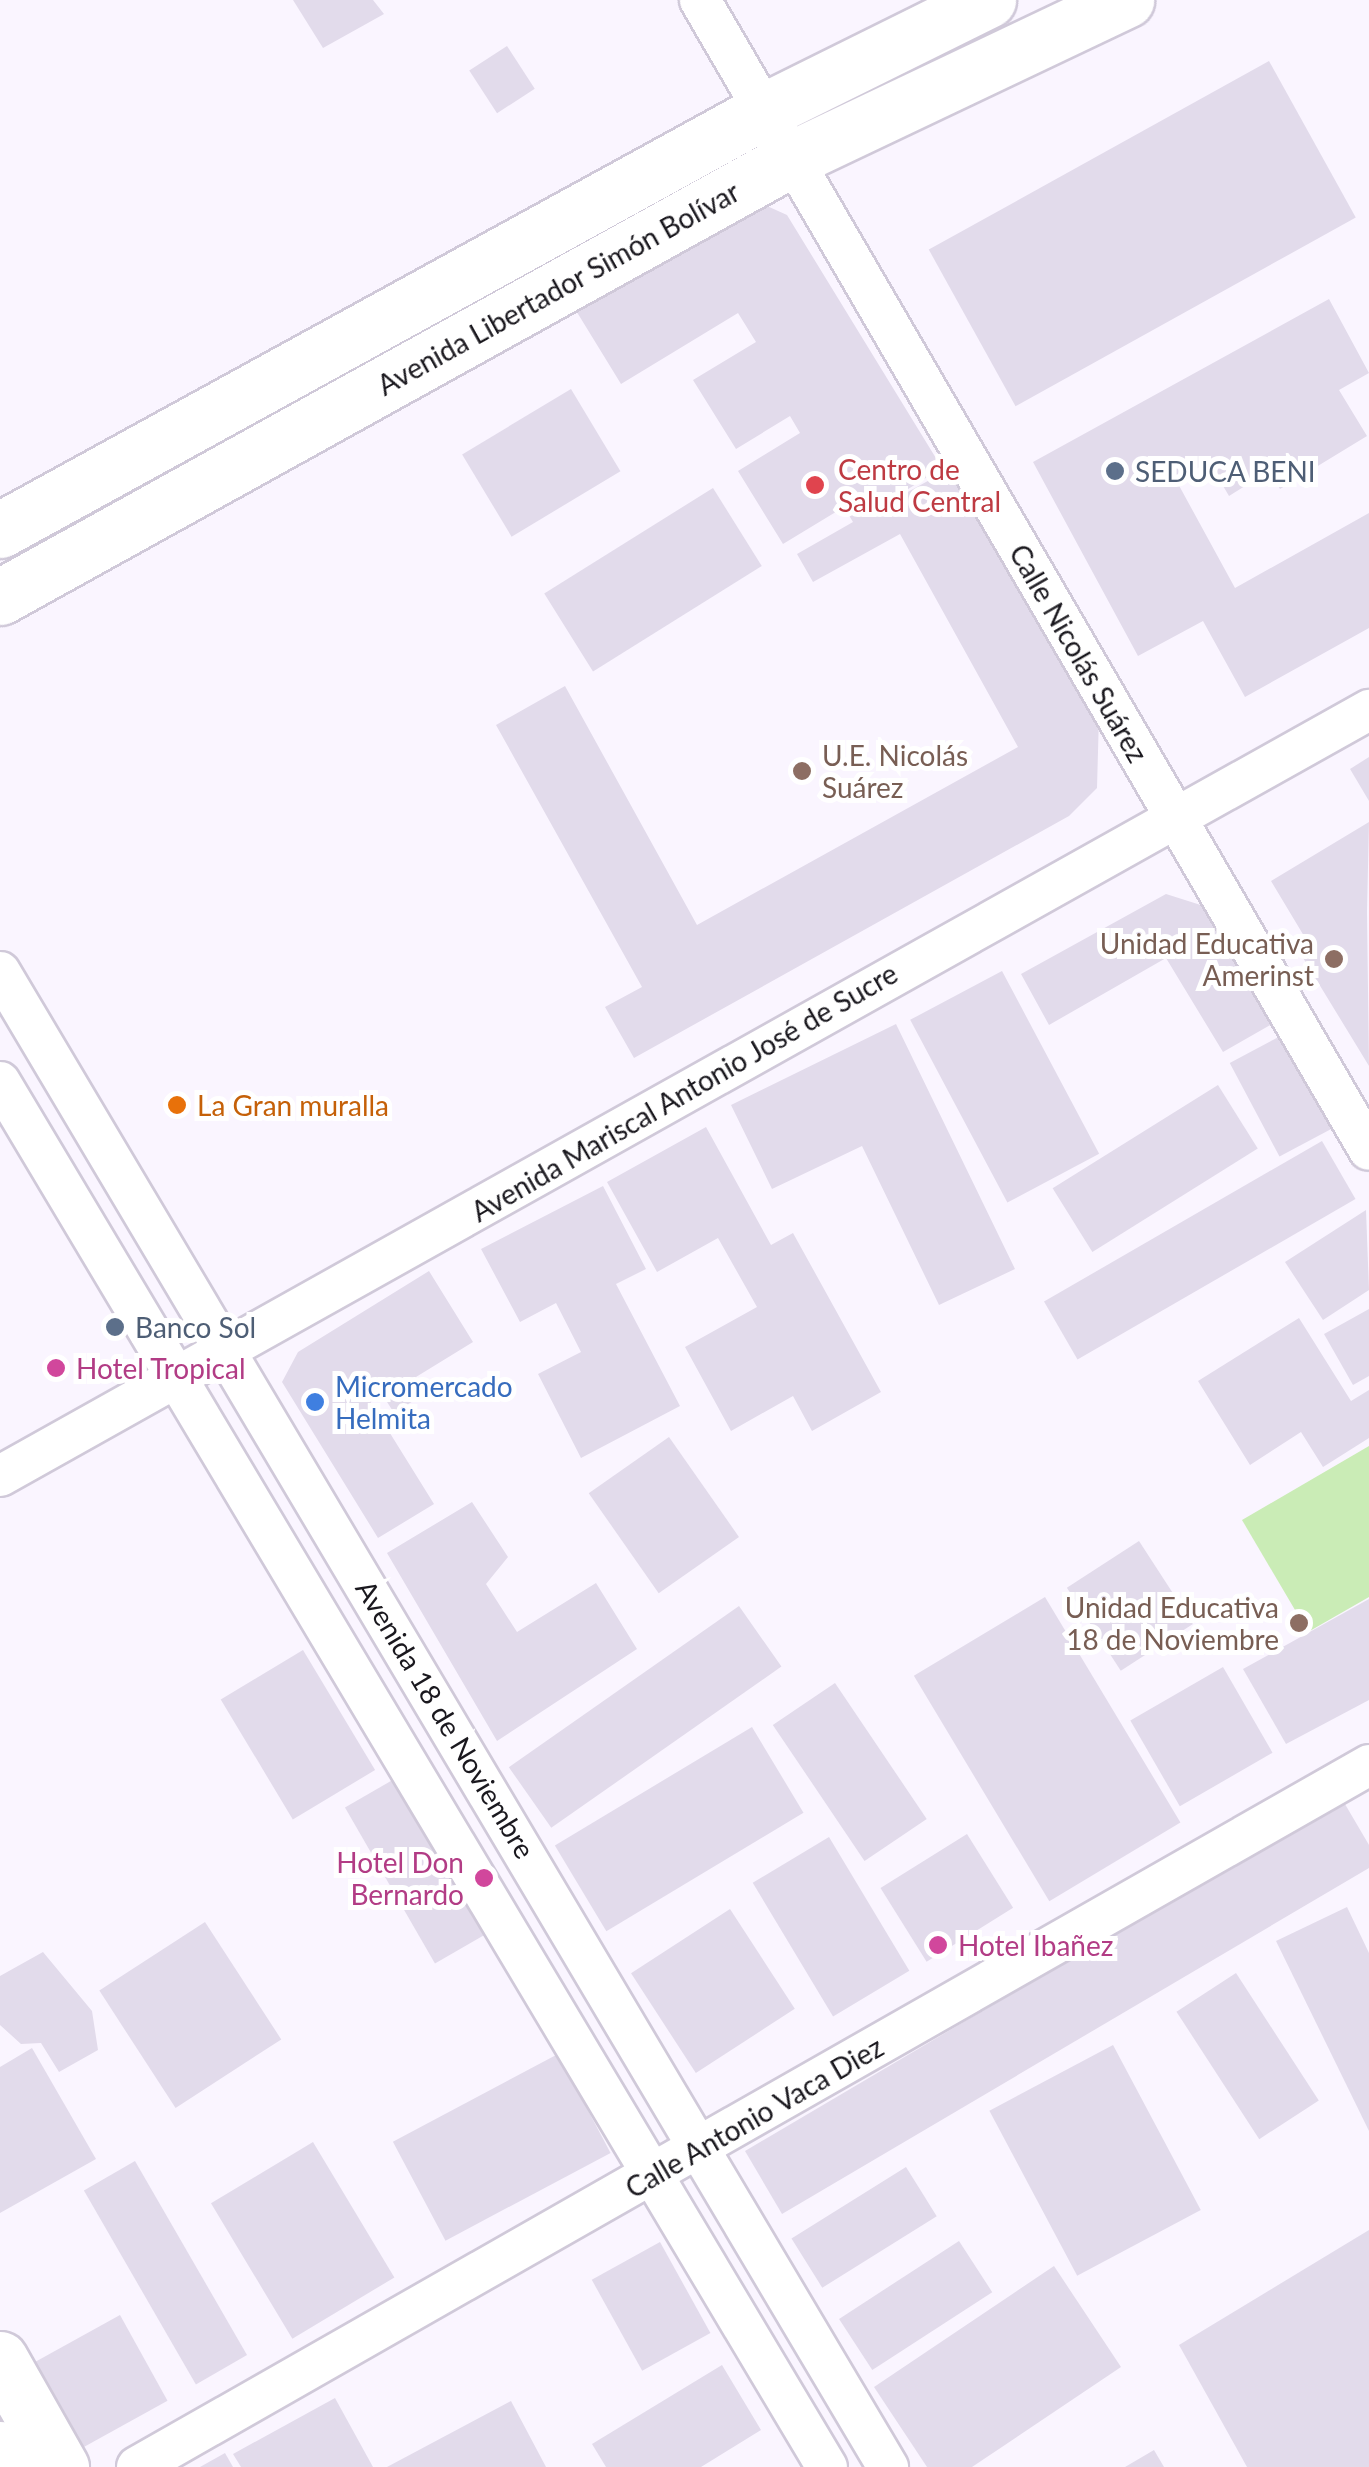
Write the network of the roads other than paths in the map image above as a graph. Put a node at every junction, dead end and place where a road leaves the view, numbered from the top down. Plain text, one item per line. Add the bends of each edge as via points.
1 (700, 0) edge
2 (988, 0) edge
3 (1126, 0) edge
4 (766, 110) junction
5 (793, 158) junction
6 (0, 530) edge
7 (0, 597) edge
8 (1369, 710) edge
9 (1172, 814) junction
10 (0, 972) edge
11 (0, 1082) edge
12 (1369, 1150) edge
13 (226, 1354) junction
14 (174, 1383) junction
15 (0, 1476) edge
16 (1369, 1765) edge
17 (703, 2147) junction
18 (652, 2175) junction
19 (0, 2359) edge
20 (0, 2449) edge
21 (10, 2467) edge
22 (61, 2467) edge
23 (137, 2467) edge
24 (827, 2467) edge
25 (888, 2467) edge

1 - 4 street, Calle Nicolás Suárez
2 - 4 main road, Avenida Libertador Simón Bolívar
3 - 5 main road, Avenida Libertador Simón Bolívar
4 - 5 street, Calle Nicolás Suárez
4 - 6 main road, Avenida Libertador Simón Bolívar
5 - 7 main road, Avenida Libertador Simón Bolívar
5 - 9 street, Calle Nicolás Suárez
8 - 9 street, Avenida Mariscal Antonio José de Sucre
9 - 12 street, Calle Nicolás Suárez
9 - 13 street, Avenida Mariscal Antonio José de Sucre
10 - 13 street, Avenida 18 de Noviembre
11 - 14 street
13 - 14 street, Avenida Mariscal Antonio José de Sucre
13 - 17 street, Avenida 18 de Noviembre
14 - 15 street, Avenida Mariscal Antonio José de Sucre
14 - 18 street
16 - 17 street, Calle Antonio Vaca Diez
17 - 18 street, Calle Antonio Vaca Diez
17 - 25 street, Avenida 18 de Noviembre
18 - 23 street, Calle Antonio Vaca Diez
18 - 24 street
19 - 22 main road
20 - 21 main road

